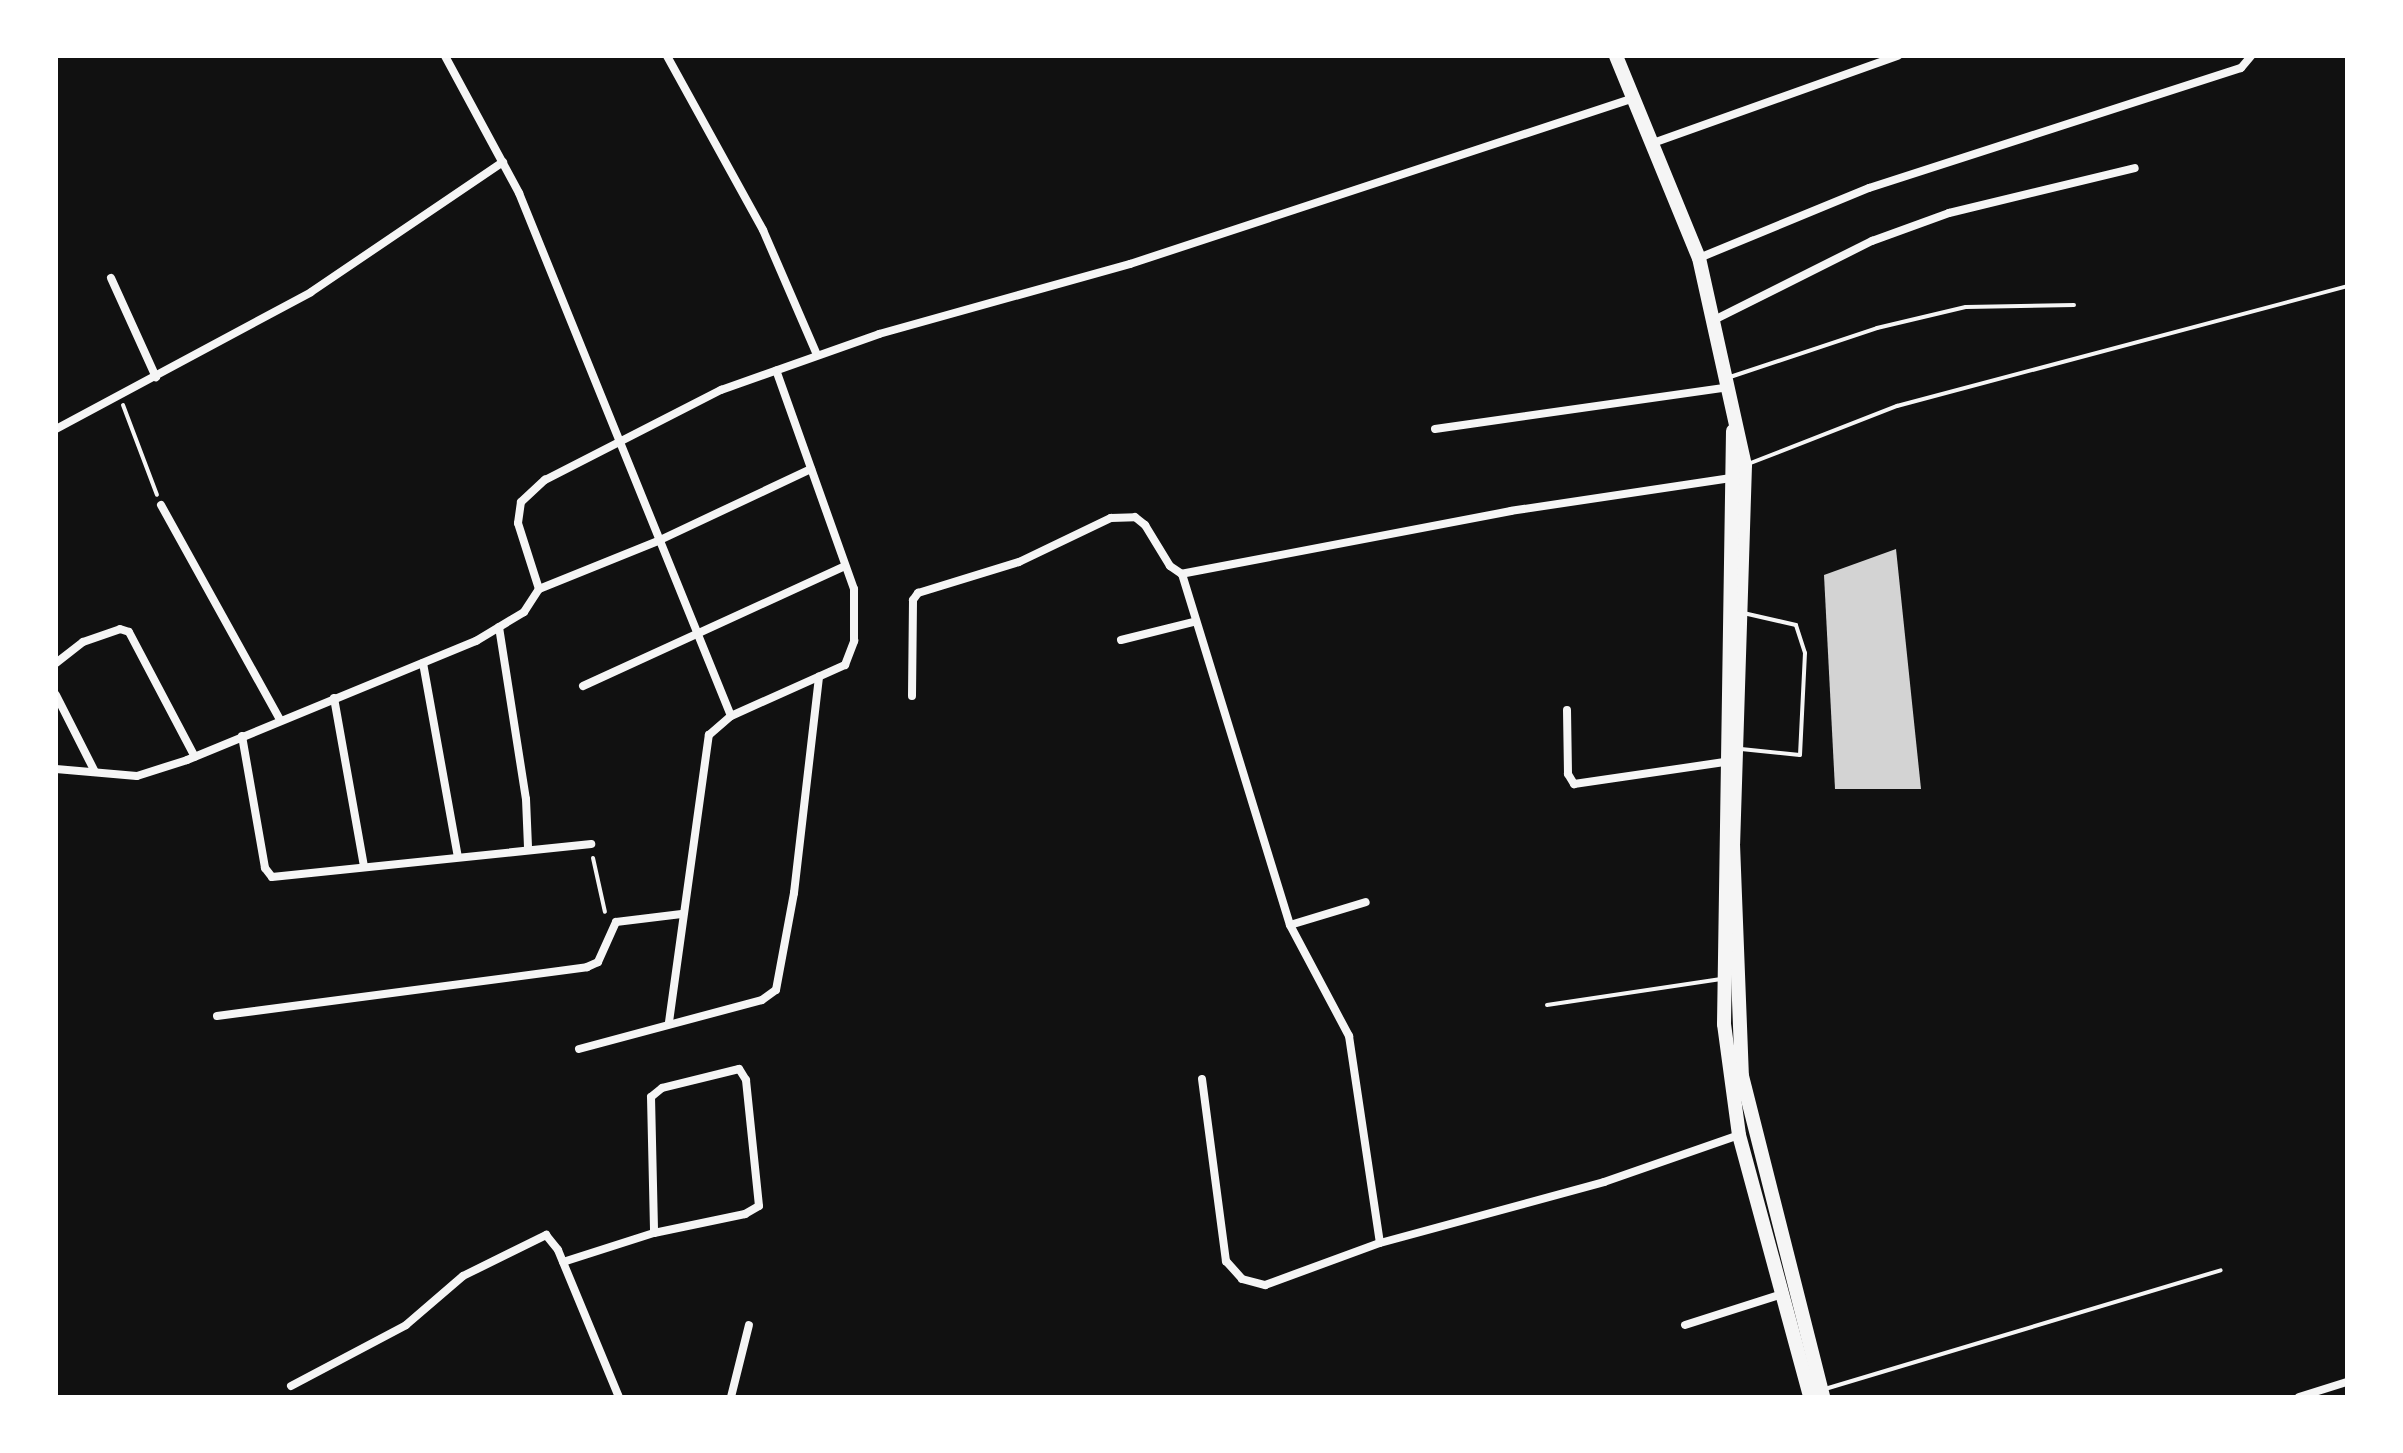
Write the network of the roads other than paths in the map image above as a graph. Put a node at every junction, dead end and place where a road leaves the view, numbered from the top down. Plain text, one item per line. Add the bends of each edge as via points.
1 (445, 56) edge
2 (667, 56) edge
3 (1616, 56) edge
4 (1898, 56) edge
5 (2251, 56) edge
6 (1634, 98) junction
7 (1653, 143) junction
8 (503, 162) junction
9 (2135, 168) dead end
10 (1699, 258) junction
11 (111, 278) dead end
12 (2347, 286) edge
13 (2074, 305) dead end
14 (1714, 320) junction
15 (817, 355) junction
16 (776, 370) junction
17 (156, 377) junction
18 (1728, 383) junction
19 (1734, 403) junction
20 (57, 428) edge
21 (1435, 429) dead end
22 (619, 439) junction
23 (1745, 465) junction
24 (811, 469) junction
25 (1731, 478) junction
26 (161, 505) road end
27 (660, 540) junction
28 (845, 566) junction
29 (1182, 574) junction
30 (539, 589) junction
31 (1741, 612) junction
32 (1194, 622) junction
33 (499, 627) junction
34 (697, 630) junction
35 (1121, 640) dead end
36 (56, 663) edge
37 (423, 663) junction
38 (819, 676) junction
39 (583, 686) dead end
40 (56, 695) edge
41 (912, 696) dead end
42 (334, 698) junction
43 (1567, 710) dead end
44 (731, 716) junction
45 (280, 720) junction
46 (242, 736) junction
47 (1736, 748) junction
48 (195, 757) junction
49 (1724, 762) junction
50 (56, 769) edge
51 (95, 772) junction
52 (591, 844) road end
53 (528, 847) junction
54 (458, 857) junction
55 (364, 866) junction
56 (1366, 902) dead end
57 (682, 914) junction
58 (1290, 925) junction
59 (1723, 979) junction
60 (1547, 1005) dead end
61 (217, 1016) dead end
62 (669, 1022) junction
63 (579, 1049) dead end
64 (1202, 1079) dead end
65 (1739, 1135) junction
66 (654, 1233) junction
67 (1380, 1243) junction
68 (563, 1262) junction
69 (2221, 1270) dead end
70 (1782, 1294) junction
71 (749, 1325) dead end
72 (1685, 1325) dead end
73 (2347, 1382) edge
74 (291, 1386) dead end
75 (1818, 1395) edge
76 (619, 1397) edge
77 (731, 1397) edge
78 (2299, 1397) edge

1 - 8 street
2 - 15 street via 763,230
3 - 6 highway
4 - 7 street
5 - 10 street via 2241,68 1869,188
6 - 7 highway
6 - 15 street via 1130,264
7 - 10 highway
8 - 17 street via 311,292
8 - 22 street
9 - 14 street via 1949,213 1872,241
10 - 14 highway
11 - 17 street
12 - 23 lane via 1897,406
13 - 18 lane via 1966,307 1877,328
14 - 18 highway
15 - 16 street
16 - 22 street
16 - 24 street
17 - 20 street
18 - 19 highway
18 - 21 street
19 - 23 highway
19 - 25 highway
22 - 27 street
22 - 30 street via 545,480 521,502 518,523
23 - 31 highway
24 - 27 street
24 - 28 street
25 - 29 street via 1511,511
25 - 49 highway
26 - 45 street
27 - 30 street
27 - 34 street
28 - 34 street
28 - 38 street via 854,589 854,641 845,665
29 - 32 street
29 - 41 street via 1170,566 1135,517 1111,518 1019,562 918,593 913,600
30 - 33 street via 524,612
31 - 47 highway
31 - 47 lane via 1796,625 1804,641 1804,680 1800,755
32 - 35 street
32 - 58 street
33 - 37 street
33 - 53 street via 526,799
34 - 39 street
34 - 44 street
36 - 48 street via 83,642 120,629 129,632
37 - 42 street
37 - 54 street
38 - 44 street
38 - 62 street via 794,893 776,990 762,1000
40 - 51 street
42 - 45 street
42 - 55 street
43 - 49 street via 1568,779 1574,784
44 - 57 street via 709,735 704,747
45 - 46 street
46 - 48 street
46 - 55 street via 269,876
47 - 75 highway via 1734,929 1742,1076
48 - 51 street via 137,776
49 - 59 highway
50 - 51 street
52 - 53 street
53 - 54 street
54 - 55 street
56 - 58 street
57 - 61 street via 611,925 601,957 587,967
57 - 62 street
58 - 67 street via 1349,1036
59 - 60 lane
59 - 65 highway via 1729,1082
62 - 63 street
64 - 67 street via 1226,1261 1242,1279 1265,1285
65 - 67 street via 1604,1182
65 - 70 highway
66 - 66 street via 651,1097 662,1088 739,1069 746,1080 759,1206 745,1214
66 - 68 street
68 - 74 street via 546,1235 534,1237 463,1276 406,1325
68 - 76 street
69 - 75 lane
70 - 72 street
70 - 75 highway
71 - 77 street
73 - 78 street

